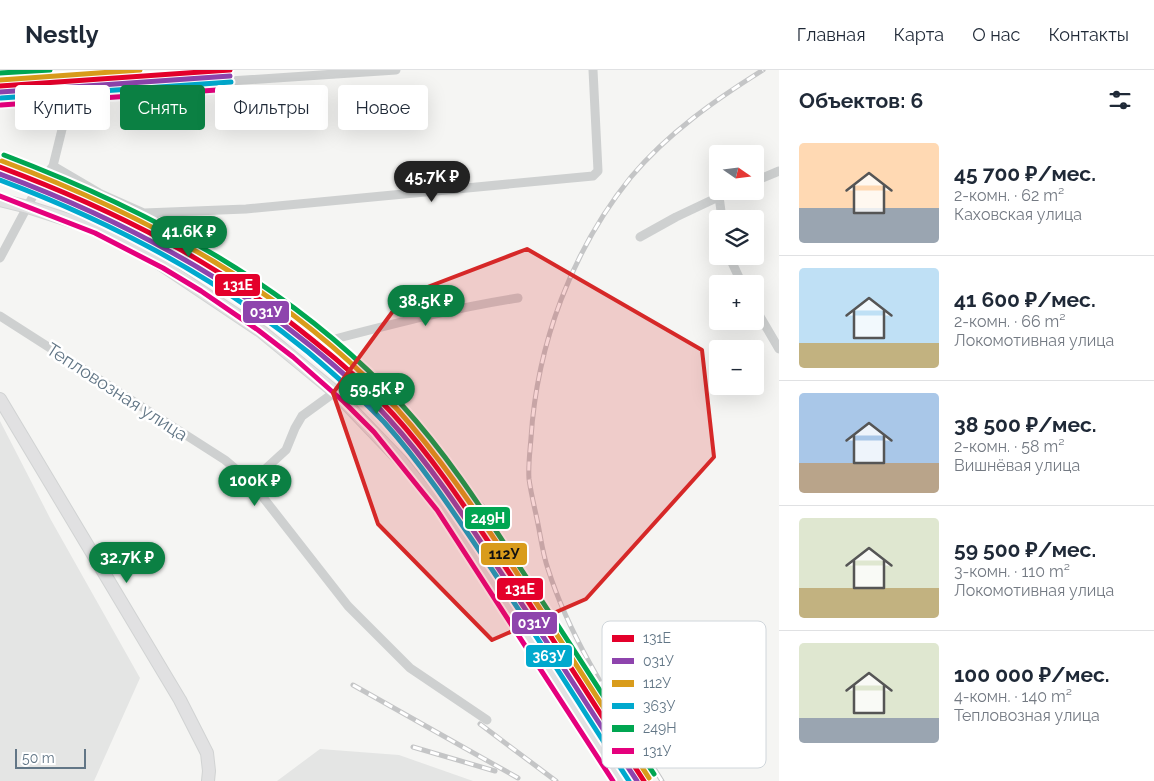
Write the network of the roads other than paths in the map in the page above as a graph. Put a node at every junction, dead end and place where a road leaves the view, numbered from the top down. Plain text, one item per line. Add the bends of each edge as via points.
1 (396, 70) edge
2 (593, 70) edge
3 (53, 166) junction
4 (779, 171) edge
5 (764, 177) edge
6 (0, 200) edge
7 (711, 200) edge
8 (28, 207) junction
9 (144, 213) junction
10 (640, 237) dead end
11 (0, 258) edge
12 (518, 298) dead end
13 (0, 316) edge
14 (764, 323) edge
15 (331, 340) junction
16 (779, 349) edge
17 (335, 392) junction
18 (0, 399) edge
19 (251, 482) junction
20 (488, 517) dead end
21 (486, 720) dead end
22 (602, 747) edge
23 (616, 768) edge
24 (208, 781) edge
25 (625, 781) edge

1 - 3 street via 79,91 68,104
2 - 9 street via 598,171 593,176 246,209
3 - 8 street
3 - 9 street via 99,193
4 - 5 street
6 - 8 street
7 - 10 street
8 - 11 street
8 - 17 street via 107,234 147,256 262,332
9 - 15 street
12 - 15 street via 422,316
13 - 19 street, Тепловозная улица via 225,460
14 - 16 street
15 - 20 street via 371,375
17 - 19 street via 302,416 286,450
17 - 22 street via 401,461 446,515
18 - 24 street via 180,700 207,753
19 - 21 street, Тепловозная улица via 355,613 410,668
23 - 25 street

